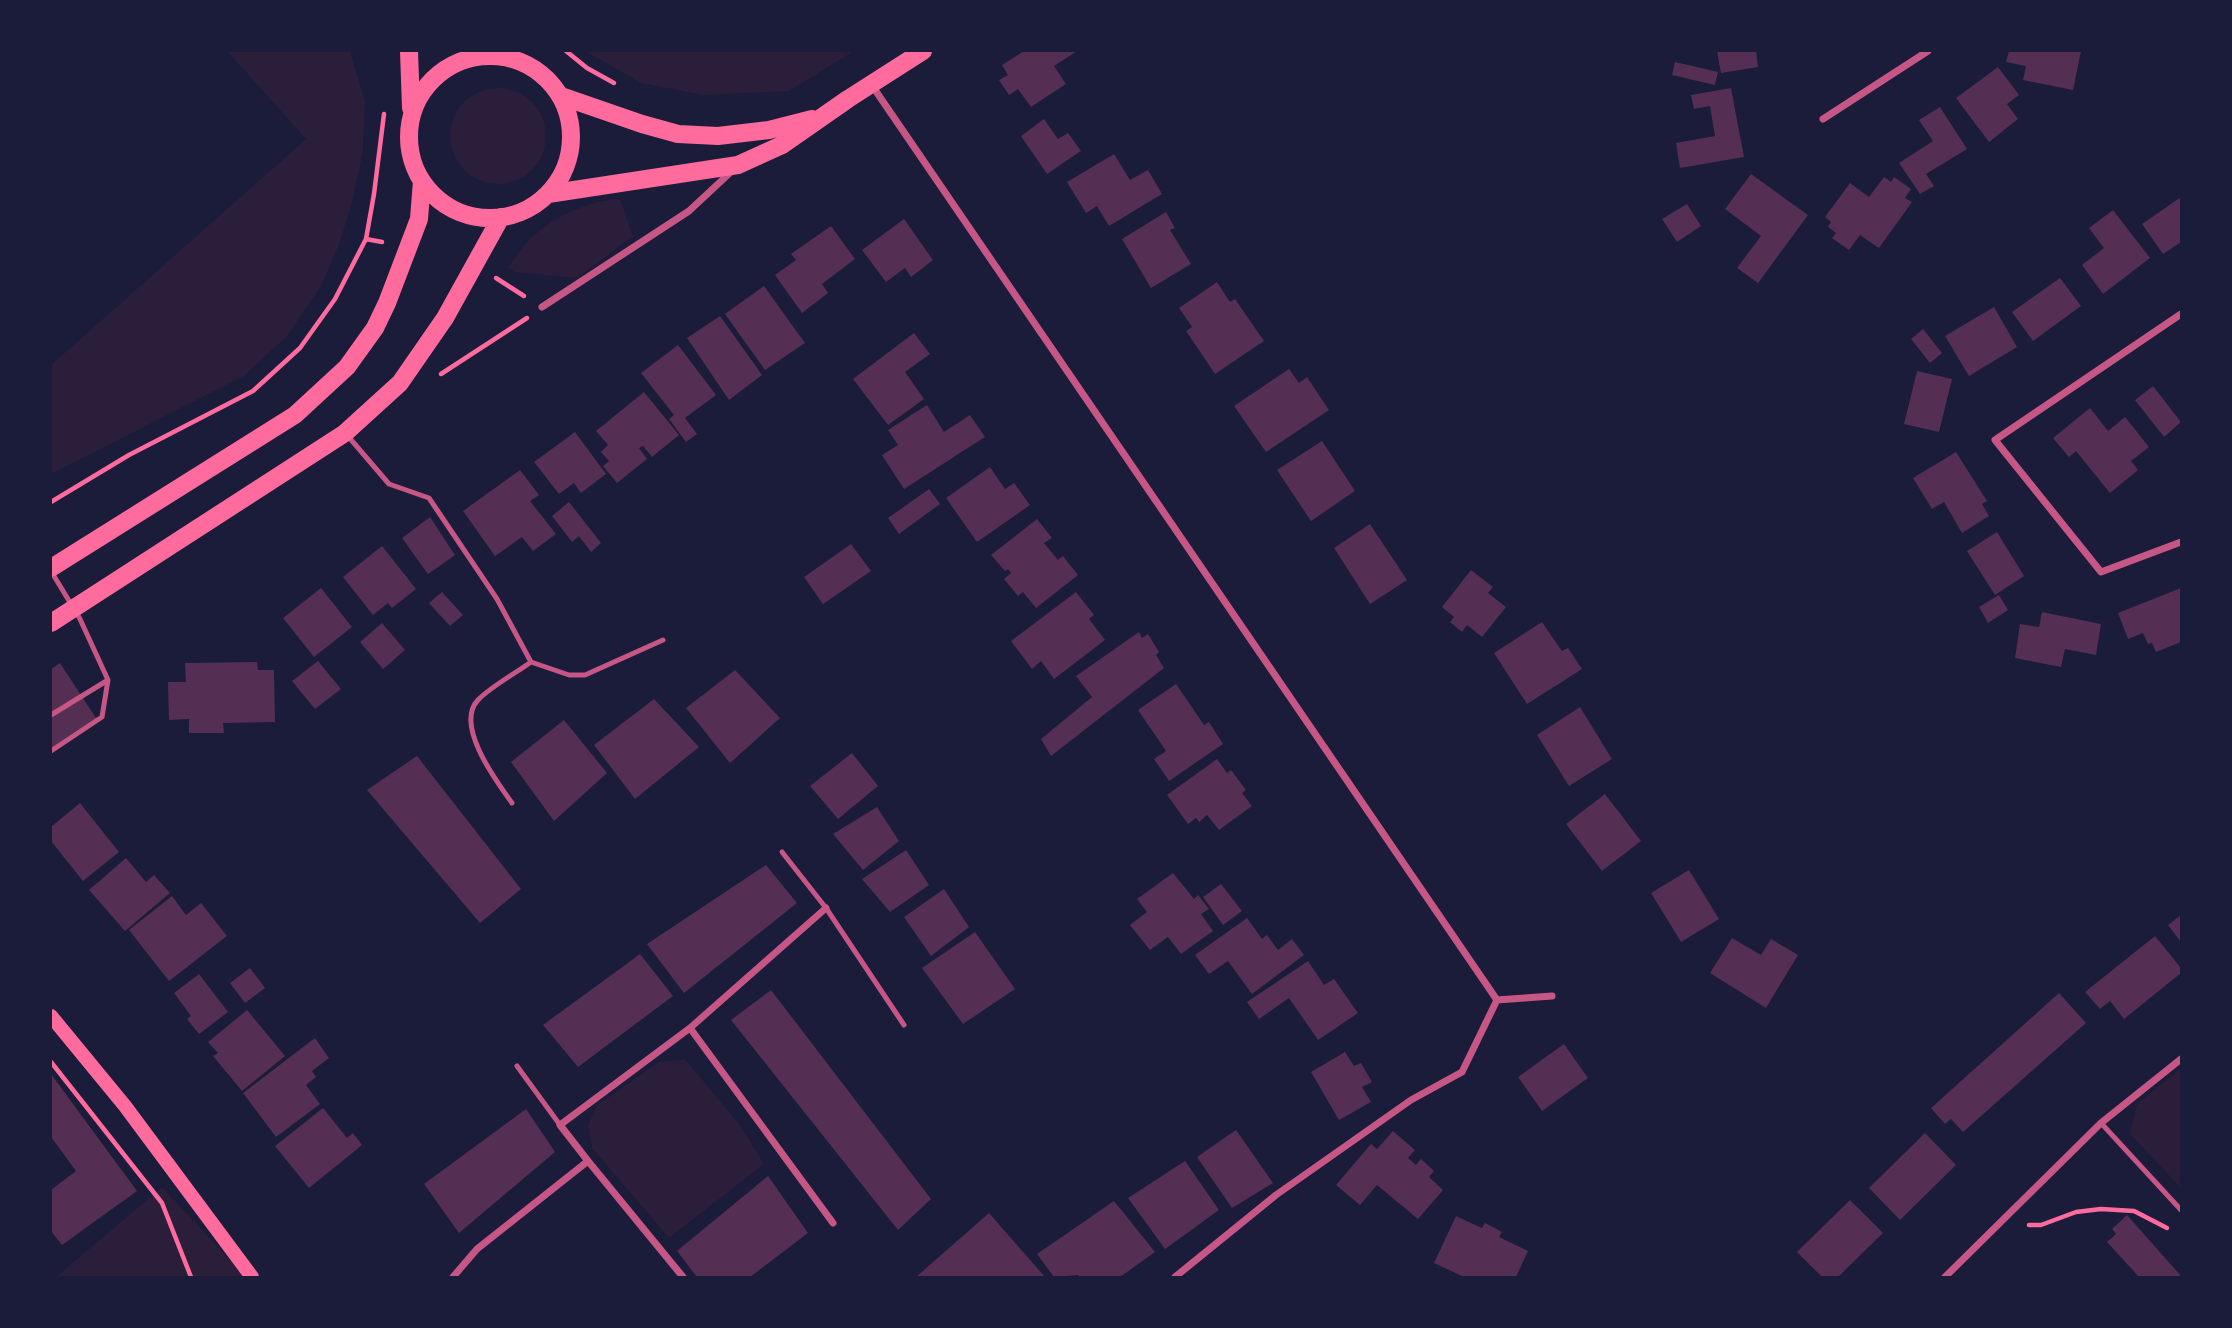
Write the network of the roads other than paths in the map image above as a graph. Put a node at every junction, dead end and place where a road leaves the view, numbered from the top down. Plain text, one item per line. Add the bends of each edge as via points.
1 (409, 51) edge
2 (923, 51) edge
3 (1928, 51) edge
4 (509, 54) edge
5 (871, 84) junction
6 (561, 96) junction
7 (411, 115) junction
8 (822, 116) junction
9 (1823, 119) dead end
10 (738, 165) junction
11 (422, 181) junction
12 (548, 194) junction
13 (501, 217) junction
14 (542, 307) dead end
15 (2181, 314) edge
16 (345, 433) junction
17 (2181, 542) edge
18 (51, 570) edge
19 (76, 614) junction
20 (51, 623) edge
21 (663, 640) dead end
22 (531, 662) junction
23 (108, 680) junction
24 (51, 715) edge
25 (51, 751) edge
26 (512, 803) dead end
27 (782, 852) dead end
28 (826, 908) junction
29 (1552, 996) dead end
30 (1497, 1000) junction
31 (51, 1016) edge
32 (904, 1025) dead end
33 (690, 1028) junction
34 (2181, 1059) edge
35 (517, 1066) dead end
36 (2101, 1123) junction
37 (560, 1125) junction
38 (588, 1161) junction
39 (2181, 1210) edge
40 (833, 1223) dead end
41 (252, 1277) edge
42 (453, 1277) edge
43 (683, 1277) edge
44 (1175, 1277) edge
45 (1945, 1277) edge

1 - 7 main road
2 - 5 main road
3 - 9 street
4 - 6 main road via 548,79
4 - 7 main road via 461,61 439,73 422,92
5 - 8 main road
5 - 30 street
6 - 8 main road via 678,134 718,136 769,130
6 - 12 main road via 570,121 571,147 564,172
7 - 11 main road via 412,161
8 - 10 main road via 782,145
10 - 12 main road
10 - 14 street via 689,211
11 - 13 main road via 456,210 478,217
11 - 18 main road via 419,219 387,303 347,367 295,415
12 - 13 main road via 518,213
13 - 16 main road via 445,318 400,383
15 - 17 street via 1995,440 2101,572
16 - 19 main road
16 - 22 lane via 389,485 429,498 497,599
18 - 19 lane
19 - 20 main road
19 - 23 lane
21 - 22 lane via 585,675 569,675
22 - 26 lane via 477,701 471,713 483,761
23 - 24 lane
23 - 25 lane via 102,717
27 - 28 lane
28 - 32 lane
28 - 33 street
29 - 30 street
30 - 44 street via 1462,1072 1411,1100 1276,1195
31 - 41 main road via 125,1106
33 - 37 street
33 - 40 street
34 - 36 street
35 - 37 lane
36 - 39 lane
36 - 45 street
37 - 38 street
38 - 42 street via 477,1249
38 - 43 street

